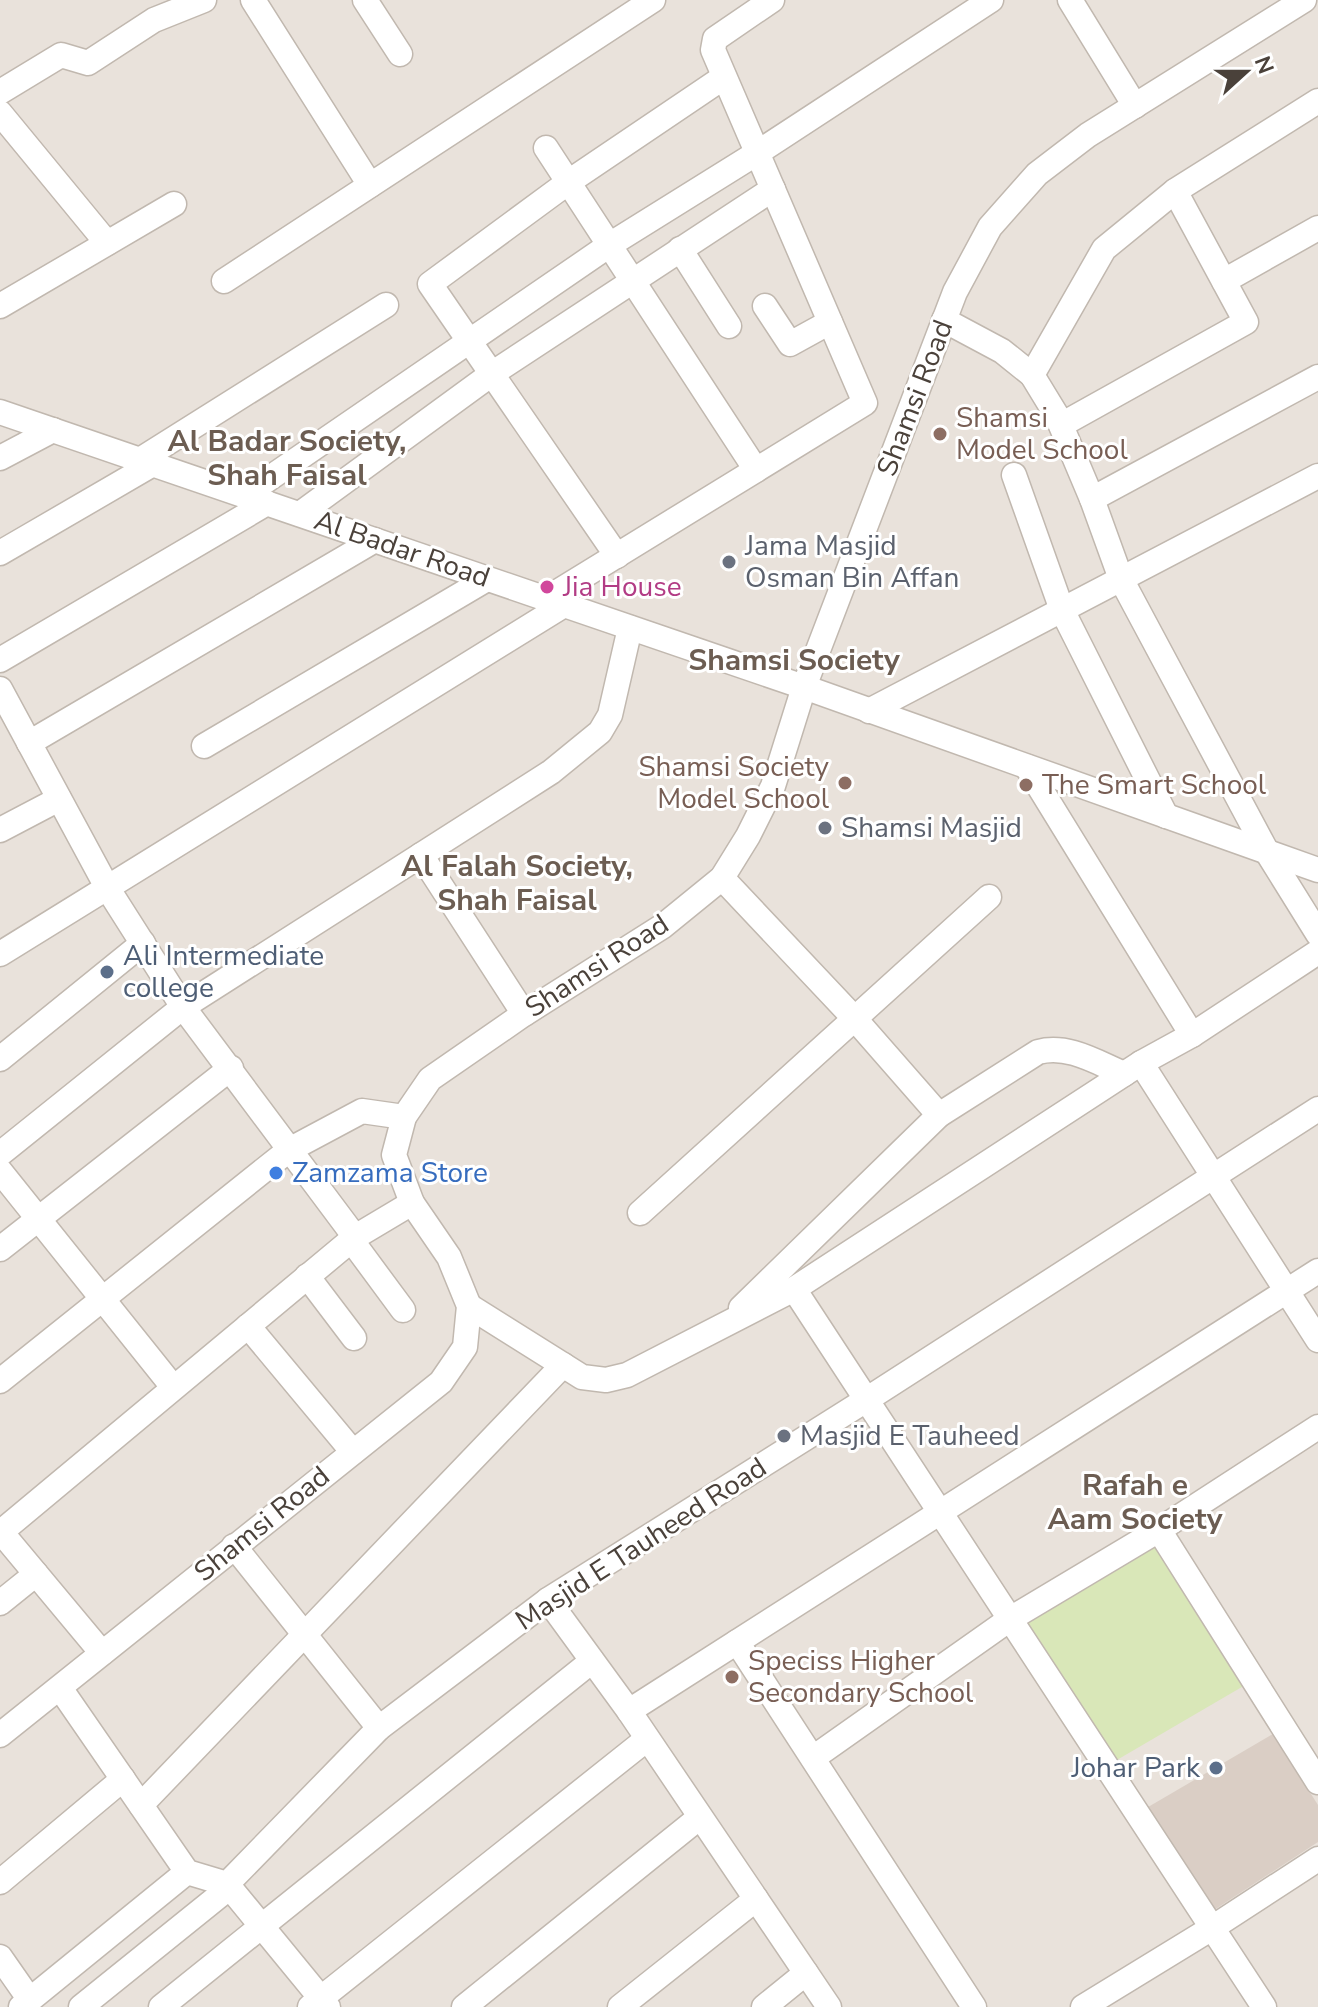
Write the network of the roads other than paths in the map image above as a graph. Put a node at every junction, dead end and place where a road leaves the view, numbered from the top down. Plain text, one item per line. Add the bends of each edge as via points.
1 (204, 0) edge
2 (253, 0) edge
3 (365, 0) edge
4 (653, 0) edge
5 (772, 0) edge
6 (991, 0) edge
7 (1070, 0) edge
8 (1304, 0) edge
9 (400, 54) dead end
10 (724, 77) junction
11 (0, 92) edge
12 (1318, 101) edge
13 (1135, 106) junction
14 (0, 113) edge
15 (546, 148) dead end
16 (757, 153) junction
17 (570, 181) junction
18 (370, 185) junction
19 (773, 189) junction
20 (1175, 191) junction
21 (174, 204) dead end
22 (1318, 228) edge
23 (107, 243) junction
24 (611, 244) junction
25 (680, 249) junction
26 (633, 279) junction
27 (224, 281) dead end
28 (1224, 281) junction
29 (386, 305) dead end
30 (0, 306) edge
31 (765, 306) dead end
32 (944, 320) junction
33 (830, 322) junction
34 (729, 326) dead end
35 (470, 340) junction
36 (493, 373) junction
37 (1032, 375) junction
38 (1318, 377) edge
39 (0, 412) edge
40 (1061, 425) junction
41 (53, 430) junction
42 (0, 458) edge
43 (147, 462) junction
44 (756, 470) junction
45 (1014, 475) dead end
46 (1318, 476) edge
47 (256, 499) junction
48 (1092, 499) junction
49 (300, 514) junction
50 (375, 540) junction
51 (0, 553) edge
52 (617, 556) junction
53 (487, 579) junction
54 (1121, 579) junction
55 (555, 602) junction
56 (1062, 610) junction
57 (630, 628) junction
58 (0, 660) edge
59 (804, 687) junction
60 (0, 689) edge
61 (869, 711) junction
62 (29, 743) junction
63 (204, 746) dead end
64 (1027, 767) junction
65 (59, 799) junction
66 (1166, 816) junction
67 (0, 830) edge
68 (1267, 852) junction
69 (421, 855) junction
70 (1315, 866) edge
71 (722, 878) junction
72 (108, 889) junction
73 (989, 897) dead end
74 (1318, 934) edge
75 (143, 943) junction
76 (1318, 952) edge
77 (0, 954) edge
78 (183, 1007) junction
79 (524, 1014) junction
80 (855, 1019) junction
81 (1192, 1035) junction
82 (0, 1059) edge
83 (231, 1068) junction
84 (1132, 1068) junction
85 (1318, 1109) edge
86 (939, 1115) junction
87 (404, 1117) junction
88 (289, 1150) junction
89 (0, 1154) edge
90 (0, 1171) edge
91 (1214, 1176) junction
92 (412, 1203) junction
93 (640, 1213) dead end
94 (38, 1218) junction
95 (353, 1239) junction
96 (0, 1249) edge
97 (1318, 1271) edge
98 (307, 1276) junction
99 (794, 1289) junction
100 (1287, 1291) junction
101 (103, 1297) junction
102 (469, 1306) junction
103 (403, 1310) dead end
104 (248, 1326) junction
105 (721, 1327) junction
106 (354, 1338) dead end
107 (1318, 1340) edge
108 (563, 1365) junction
109 (0, 1381) edge
110 (173, 1387) junction
111 (866, 1400) junction
112 (1318, 1427) edge
113 (353, 1452) junction
114 (940, 1513) junction
115 (1159, 1530) junction
116 (0, 1533) edge
117 (234, 1546) junction
118 (36, 1574) junction
119 (548, 1600) junction
120 (0, 1603) edge
121 (1010, 1619) junction
122 (305, 1633) junction
123 (737, 1642) junction
124 (102, 1653) junction
125 (592, 1661) junction
126 (60, 1688) junction
127 (629, 1711) junction
128 (379, 1728) junction
129 (0, 1735) edge
130 (647, 1739) junction
131 (813, 1758) junction
132 (123, 1779) junction
133 (1318, 1782) edge
134 (141, 1805) junction
135 (700, 1817) junction
136 (1318, 1859) edge
137 (187, 1872) junction
138 (0, 1882) edge
139 (228, 1885) junction
140 (756, 1899) junction
141 (262, 1926) junction
142 (1212, 1928) junction
143 (0, 1957) edge
144 (806, 1973) junction
145 (25, 2003) edge
146 (320, 2004) edge
147 (81, 2007) edge
148 (161, 2007) edge
149 (464, 2007) edge
150 (620, 2007) edge
151 (764, 2007) edge
152 (829, 2007) edge
153 (974, 2007) edge
154 (1083, 2007) edge
155 (1264, 2007) edge

1 - 11 street via 154,20 88,63 61,55
2 - 18 street
3 - 9 street
4 - 18 street
5 - 10 street via 715,39 713,50
6 - 16 street
7 - 13 street
8 - 13 street, Shamsi Road
10 - 16 street
10 - 17 street
12 - 20 street
13 - 32 street, Shamsi Road via 1037,174 990,227
14 - 23 street
15 - 17 street
16 - 19 street
16 - 24 street
17 - 24 street
17 - 35 street via 431,281
18 - 27 street
19 - 25 street
19 - 33 street
20 - 28 street
20 - 37 street via 1104,249
21 - 23 street
22 - 28 street
23 - 30 street
24 - 26 street
24 - 35 street
25 - 26 street
25 - 34 street
26 - 36 street
26 - 44 street
28 - 40 street via 1246,322
29 - 43 street
31 - 33 street via 790,344
32 - 37 street via 1002,351
32 - 59 street, Shamsi Road
33 - 44 street via 865,403
35 - 36 street
35 - 47 street
36 - 49 street
36 - 52 street
37 - 40 street
38 - 48 street
39 - 41 street, Al Badar Road
40 - 48 street
41 - 42 street
41 - 43 street, Al Badar Road
43 - 47 street, Al Badar Road
43 - 51 street
44 - 52 street
45 - 56 street
46 - 54 street
47 - 49 street, Al Badar Road
47 - 58 street
48 - 54 street
49 - 50 street, Al Badar Road
50 - 53 street, Al Badar Road
50 - 62 street
52 - 55 street
53 - 55 street, Al Badar Road
53 - 63 street
54 - 56 street
54 - 68 street
55 - 57 street, Al Badar Road
55 - 72 street
56 - 61 street
56 - 66 street
57 - 59 street, Al Badar Road
57 - 69 street via 610,715 600,732 551,772
59 - 61 street, Al Badar Road
59 - 71 street, Shamsi Road via 773,786
60 - 62 street
61 - 64 street, Al Badar Road
62 - 65 street
64 - 66 street, Al Badar Road
64 - 81 street
65 - 67 street
65 - 72 street
66 - 68 street, Al Badar Road
68 - 70 street, Al Badar Road
68 - 74 street
69 - 78 street
69 - 79 street
71 - 79 street, Shamsi Road via 663,926
71 - 80 street
72 - 75 street
72 - 77 street
73 - 80 street
75 - 78 street
75 - 82 street
76 - 81 street
78 - 83 street
78 - 89 street
79 - 87 street, Shamsi Road via 430,1079
80 - 86 street
80 - 93 street
81 - 84 street
83 - 88 street
83 - 94 street
84 - 86 street via 1053,1048 1038,1052
84 - 91 street
84 - 99 street
85 - 91 street, Masjid E Tauheed Road
86 - 105 street
87 - 88 street via 362,1111
87 - 92 street, Shamsi Road via 394,1155
88 - 95 street
88 - 101 street
90 - 94 street
91 - 100 street
91 - 111 street, Masjid E Tauheed Road
92 - 95 street
92 - 102 street, Shamsi Road via 449,1257
94 - 96 street
94 - 101 street
95 - 98 street
95 - 103 street
97 - 100 street
98 - 104 street
98 - 106 street
99 - 105 street
99 - 111 street
100 - 107 street
100 - 114 street
101 - 109 street
101 - 110 street
102 - 108 street
102 - 113 street, Shamsi Road via 465,1347 441,1382
104 - 110 street
104 - 113 street
105 - 108 street via 627,1375 606,1380 582,1377
108 - 122 street
110 - 116 street
111 - 114 street
111 - 119 street, Masjid E Tauheed Road
112 - 115 street
113 - 117 street, Shamsi Road
114 - 121 street
114 - 123 street
115 - 121 street
115 - 133 street
116 - 118 street
117 - 122 street
117 - 124 street, Shamsi Road
118 - 120 street
118 - 124 street
119 - 125 street
119 - 128 street, Masjid E Tauheed Road
121 - 131 street
121 - 142 street
122 - 128 street
122 - 134 street
123 - 127 street
123 - 131 street
124 - 126 street, Shamsi Road
125 - 127 street
125 - 141 street
126 - 129 street, Shamsi Road
126 - 132 street
127 - 130 street
128 - 139 street, Masjid E Tauheed Road
130 - 135 street
130 - 146 street
131 - 153 street
132 - 134 street
132 - 138 street
134 - 137 street
135 - 140 street
135 - 149 street
136 - 142 street
137 - 139 street
137 - 145 street
139 - 141 street
139 - 147 street, Masjid E Tauheed Road
140 - 144 street
140 - 150 street
141 - 146 street
141 - 148 street
142 - 154 street
142 - 155 street
143 - 145 street
144 - 151 street
144 - 152 street

